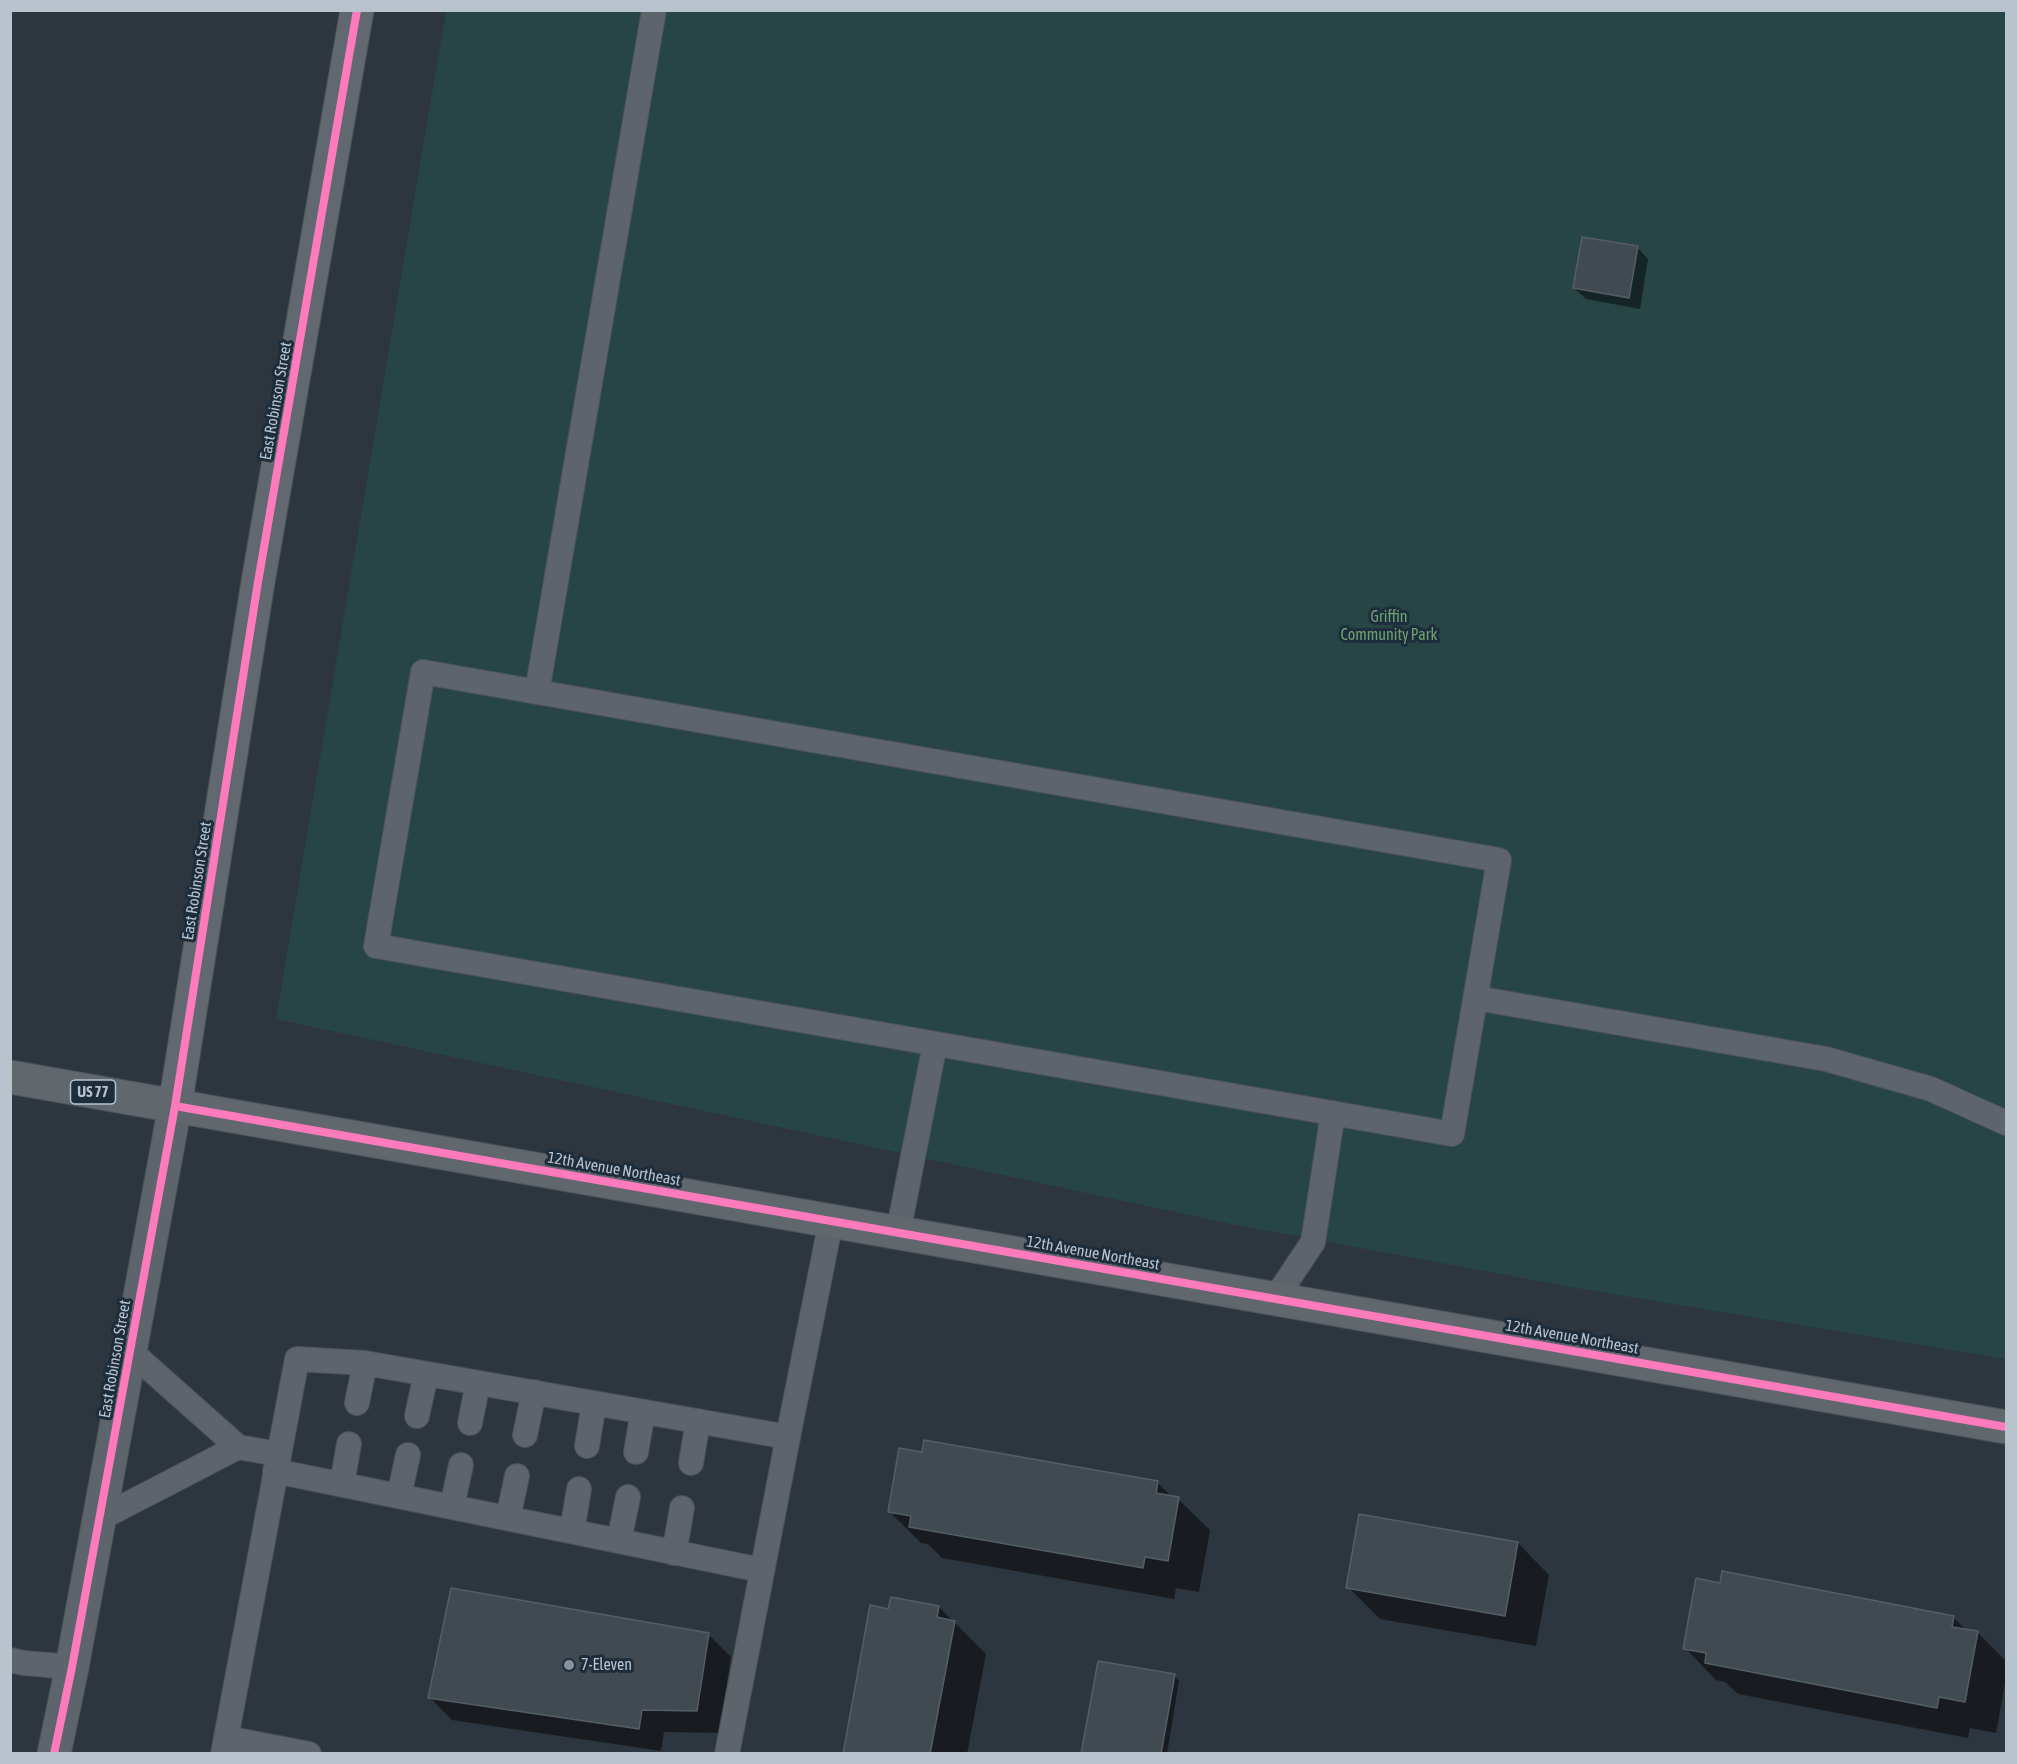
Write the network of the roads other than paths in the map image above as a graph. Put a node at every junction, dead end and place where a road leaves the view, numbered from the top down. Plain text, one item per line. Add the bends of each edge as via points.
1 (357, 10) edge
2 (654, 10) edge
3 (537, 692) junction
4 (1476, 998) junction
5 (935, 1044) junction
6 (10, 1077) edge
7 (174, 1106) junction
8 (1334, 1113) junction
9 (2007, 1123) edge
10 (831, 1221) junction
11 (898, 1233) junction
12 (1275, 1299) junction
13 (130, 1351) junction
14 (365, 1363) junction
15 (426, 1374) junction
16 (478, 1383) junction
17 (534, 1392) junction
18 (357, 1403) dead end
19 (594, 1403) junction
20 (643, 1412) junction
21 (417, 1416) dead end
22 (698, 1421) junction
23 (470, 1423) dead end
24 (2007, 1428) edge
25 (525, 1435) dead end
26 (788, 1437) junction
27 (349, 1444) dead end
28 (587, 1446) dead end
29 (238, 1447) junction
30 (636, 1452) dead end
31 (408, 1455) dead end
32 (277, 1462) junction
33 (691, 1463) dead end
34 (461, 1465) dead end
35 (517, 1476) dead end
36 (342, 1484) junction
37 (579, 1489) dead end
38 (399, 1496) junction
39 (628, 1497) dead end
40 (452, 1506) junction
41 (682, 1508) dead end
42 (508, 1518) junction
43 (99, 1519) junction
44 (572, 1531) junction
45 (619, 1541) junction
46 (674, 1553) junction
47 (761, 1570) junction
48 (10, 1660) edge
49 (72, 1667) junction
50 (224, 1746) edge
51 (54, 1754) edge
52 (309, 1754) edge
53 (727, 1754) edge

1 - 7 main road, East Robinson Street via 258,582
2 - 3 lane
3 - 4 lane via 1499,860
3 - 5 lane via 423,672 376,946
4 - 8 lane via 1452,1134
4 - 9 lane via 1826,1059 1930,1089
5 - 8 lane
5 - 11 lane
6 - 7 main road, 12th Avenue Northeast / US 77
7 - 10 main road, 12th Avenue Northeast / US 77
7 - 13 street, East Robinson Street
8 - 12 lane via 1313,1242
10 - 11 main road, 12th Avenue Northeast / US 77
10 - 26 lane
11 - 12 main road, 12th Avenue Northeast / US 77
12 - 24 main road, 12th Avenue Northeast / US 77
13 - 29 lane
13 - 43 street, East Robinson Street
14 - 15 lane
14 - 18 lane
14 - 32 lane via 297,1359
15 - 16 lane
15 - 21 lane
16 - 17 lane
16 - 23 lane
17 - 19 lane
17 - 25 lane
19 - 20 lane
19 - 28 lane
20 - 22 lane
20 - 30 lane
22 - 26 lane
22 - 33 lane
26 - 47 lane
27 - 36 lane
29 - 32 lane
29 - 43 lane
31 - 38 lane
32 - 36 lane
32 - 50 lane
34 - 40 lane
35 - 42 lane
36 - 38 lane
37 - 44 lane
38 - 40 lane
39 - 45 lane
40 - 42 lane
41 - 46 lane
42 - 44 lane
43 - 49 street, East Robinson Street
44 - 45 lane
45 - 46 lane
46 - 47 lane
47 - 53 lane
48 - 49 lane
49 - 51 street, East Robinson Street
50 - 52 lane

